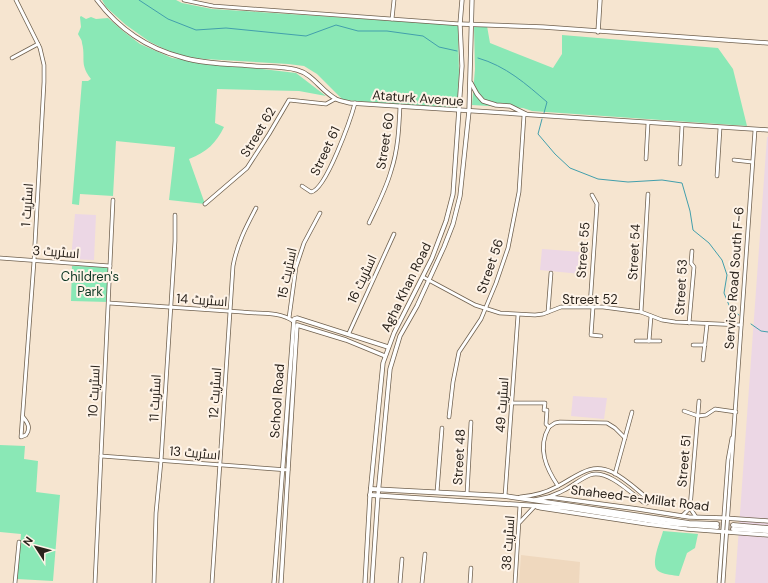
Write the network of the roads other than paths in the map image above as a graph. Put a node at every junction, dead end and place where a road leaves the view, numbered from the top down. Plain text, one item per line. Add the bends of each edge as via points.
1 (16, 0) edge
2 (97, 0) edge
3 (184, 0) edge
4 (394, 0) edge
5 (462, 0) edge
6 (472, 0) edge
7 (600, 0) edge
8 (392, 19) junction
9 (460, 24) junction
10 (470, 25) junction
11 (598, 32) junction
12 (768, 43) edge
13 (38, 44) junction
14 (12, 58) dead end
15 (470, 82) junction
16 (335, 99) junction
17 (355, 103) junction
18 (400, 106) junction
19 (459, 110) junction
20 (469, 111) junction
21 (525, 115) junction
22 (648, 123) junction
23 (682, 126) junction
24 (720, 128) junction
25 (755, 130) junction
26 (768, 130) edge
27 (646, 159) dead end
28 (734, 160) dead end
29 (752, 162) junction
30 (680, 164) dead end
31 (717, 176) dead end
32 (302, 186) dead end
33 (648, 194) dead end
34 (592, 195) dead end
35 (113, 200) dead end
36 (205, 204) dead end
37 (256, 208) dead end
38 (320, 213) dead end
39 (175, 215) dead end
40 (369, 223) dead end
41 (394, 234) dead end
42 (692, 252) dead end
43 (0, 258) edge
44 (34, 261) junction
45 (110, 266) junction
46 (551, 273) dead end
47 (423, 277) junction
48 (429, 280) junction
49 (109, 303) junction
50 (591, 306) junction
51 (170, 308) junction
52 (485, 309) junction
53 (230, 311) junction
54 (548, 312) junction
55 (641, 312) junction
56 (518, 315) junction
57 (651, 316) junction
58 (289, 318) junction
59 (297, 318) junction
60 (293, 321) junction
61 (689, 323) junction
62 (707, 324) junction
63 (297, 325) junction
64 (741, 325) junction
65 (349, 333) junction
66 (601, 336) dead end
67 (636, 341) dead end
68 (649, 341) junction
69 (660, 341) dead end
70 (693, 344) dead end
71 (705, 345) junction
72 (388, 347) junction
73 (385, 356) junction
74 (704, 360) dead end
75 (383, 368) junction
76 (390, 369) junction
77 (699, 401) dead end
78 (512, 402) junction
79 (684, 411) dead end
80 (632, 412) dead end
81 (736, 412) junction
82 (698, 416) junction
83 (23, 417) junction
84 (449, 417) dead end
85 (471, 422) dead end
86 (547, 425) junction
87 (442, 428) dead end
88 (624, 438) junction
89 (101, 456) junction
90 (162, 460) junction
91 (220, 466) junction
92 (282, 470) junction
93 (288, 470) junction
94 (615, 474) junction
95 (558, 486) junction
96 (371, 489) junction
97 (379, 489) junction
98 (438, 492) junction
99 (467, 494) junction
100 (370, 495) junction
101 (378, 495) junction
102 (505, 496) junction
103 (513, 497) junction
104 (548, 497) junction
105 (440, 499) junction
106 (534, 500) junction
107 (510, 504) junction
108 (520, 505) junction
109 (535, 506) junction
110 (690, 508) junction
111 (682, 516) junction
112 (696, 517) junction
113 (726, 518) junction
114 (768, 521) edge
115 (520, 522) junction
116 (278, 526) junction
117 (284, 527) junction
118 (768, 528) edge
119 (768, 531) edge
120 (725, 532) junction
121 (768, 535) edge
122 (18, 542) dead end
123 (425, 554) dead end
124 (402, 559) dead end
125 (471, 568) dead end
126 (16, 583) edge
127 (95, 583) edge
128 (154, 583) edge
129 (212, 583) edge
130 (274, 583) edge
131 (280, 583) edge
132 (365, 583) edge
133 (372, 583) edge
134 (400, 583) edge
135 (422, 583) edge
136 (470, 583) edge
137 (515, 583) edge
138 (719, 583) edge
139 (724, 583) edge

1 - 13 street, اسٹریٹ 1
2 - 16 street via 115,21 133,36 159,50 182,58 298,70 314,79
3 - 8 street via 213,6
4 - 8 street
5 - 9 street, Agha Khan Road
6 - 10 street, Agha Khan Road
7 - 11 street
8 - 9 street
9 - 10 street
9 - 19 street, Agha Khan Road via 462,66
10 - 11 street
10 - 15 street, Agha Khan Road
11 - 12 street
13 - 14 street
13 - 44 street, اسٹریٹ 1 via 44,65 44,82
15 - 20 street, Agha Khan Road
15 - 21 street via 483,101 510,106
16 - 17 street, Ataturk Avenue
16 - 36 street, Street 62 via 326,104 288,100 270,134 247,168
17 - 18 street, Ataturk Avenue
17 - 32 street, Street 61 via 344,137 319,187 312,192
18 - 19 street, Ataturk Avenue
18 - 40 street, Street 60 via 394,164
19 - 20 street, Ataturk Avenue
19 - 47 street, Agha Khan Road via 453,194 442,234
20 - 21 street, Ataturk Avenue
20 - 48 street, Agha Khan Road via 460,196 453,224
21 - 22 street, Ataturk Avenue
21 - 52 street, Street 56 via 516,209 503,264
22 - 23 street, Ataturk Avenue
22 - 27 street
23 - 24 street, Ataturk Avenue
23 - 30 street
24 - 25 street, Ataturk Avenue
24 - 31 street
25 - 26 street, Ataturk Avenue
25 - 29 street, Service Road South F-6
28 - 29 street
29 - 64 street, Service Road South F-6
33 - 55 street, Street 54
34 - 50 street, Street 55 via 596,204
35 - 45 street, اسٹریٹ 10
37 - 53 street, اسٹریٹ 12 via 236,250
38 - 58 street, اسٹریٹ 15 via 304,243 296,268
39 - 51 street, اسٹریٹ 11
41 - 65 street, اسٹریٹ 16
42 - 61 street, Street 53 via 691,263 694,267
43 - 44 street, اسٹریٹ 3
44 - 45 street, اسٹریٹ 3
44 - 83 street, اسٹریٹ 1
45 - 49 street, اسٹریٹ 10
46 - 54 street
47 - 48 street, Street 52
47 - 72 street, Agha Khan Road
48 - 52 street, Street 52
48 - 76 street, Agha Khan Road via 400,336
49 - 51 street, اسٹریٹ 14
49 - 89 street, اسٹریٹ 10
50 - 54 street, Street 52 via 561,307
50 - 55 street, Street 52
50 - 66 street, Street 55 via 590,335
51 - 53 street, اسٹریٹ 14
51 - 90 street, اسٹریٹ 11
52 - 56 street, Street 52
52 - 84 street, Street 56 via 459,352 452,382
53 - 58 street, اسٹریٹ 14
53 - 91 street, اسٹریٹ 12
54 - 56 street, Street 52 via 536,316
55 - 57 street, Street 52
56 - 78 street, اسٹریٹ 49
57 - 61 street, Street 52
57 - 68 street
58 - 60 street, اسٹریٹ 14
59 - 60 street
59 - 63 street, School Road
59 - 65 street
60 - 63 street
60 - 92 street, School Road
61 - 62 street, Street 52
62 - 64 street, Street 52
62 - 71 street
63 - 73 street via 346,340
63 - 93 street, School Road
64 - 81 street, Service Road South F-6
65 - 72 street
67 - 68 street
68 - 69 street
70 - 71 street
71 - 74 street
72 - 73 street, Agha Khan Road
73 - 75 street, Agha Khan Road
75 - 76 street
75 - 96 street, Agha Khan Road
76 - 97 street, Agha Khan Road
77 - 82 street, Street 51
78 - 86 street via 545,403
78 - 102 street, اسٹریٹ 49
79 - 82 street
80 - 88 street
81 - 82 street via 715,409 706,415
81 - 113 street, Service Road South F-6 via 728,460
82 - 110 street, Street 51
83 - 83 street, اسٹریٹ 1 via 28,423 29,431 21,437
85 - 99 street, Street 48
86 - 88 street via 560,422 607,423
86 - 95 street via 543,442 544,460
87 - 98 street
88 - 94 street
89 - 90 street, اسٹریٹ 13
89 - 127 street, اسٹریٹ 10
90 - 91 street, اسٹریٹ 13
90 - 128 street, اسٹریٹ 11 via 156,513
91 - 92 street, اسٹریٹ 13
91 - 129 street, اسٹریٹ 12
92 - 93 street, اسٹریٹ 13
92 - 116 street, School Road
93 - 117 street, School Road
94 - 95 street via 602,468 591,468
94 - 104 street via 648,498 648,501 643,502 607,476 596,474
95 - 103 street via 530,496
96 - 97 main road, Shaheed-e-Millat Road
96 - 100 street, Agha Khan Road
97 - 98 main road, Shaheed-e-Millat Road
97 - 101 street, Agha Khan Road
98 - 99 main road, Shaheed-e-Millat Road
98 - 105 main road
99 - 102 main road, Shaheed-e-Millat Road
100 - 101 main road, Shaheed-e-Millat Road
100 - 132 street, Agha Khan Road
101 - 105 main road, Shaheed-e-Millat Road
101 - 133 street, Agha Khan Road
102 - 103 main road, Shaheed-e-Millat Road
103 - 106 main road, Shaheed-e-Millat Road
103 - 107 main road
104 - 106 street, Shaheed-e-Millat Road
104 - 111 street, Shaheed-e-Millat Road
105 - 107 main road, Shaheed-e-Millat Road
106 - 109 main road, Shaheed-e-Millat Road via 717,526 665,523 569,508
107 - 108 main road, Shaheed-e-Millat Road
108 - 109 main road, Shaheed-e-Millat Road
108 - 115 street, اسٹریٹ 38
109 - 115 street
109 - 120 street, Shaheed-e-Millat Road via 635,523
110 - 111 street
110 - 112 street
111 - 112 street, Shaheed-e-Millat Road
112 - 113 street, Shaheed-e-Millat Road
113 - 114 street, Shaheed-e-Millat Road
113 - 120 street, Service Road South F-6
115 - 137 street, اسٹریٹ 38
116 - 117 street
116 - 130 street, School Road
117 - 131 street, School Road
118 - 119 main road via 733,527
120 - 121 street, Shaheed-e-Millat Road
120 - 138 street, Service Road South F-6
120 - 139 street, Service Road South F-6
122 - 126 street
123 - 135 street
124 - 134 street
125 - 136 street

